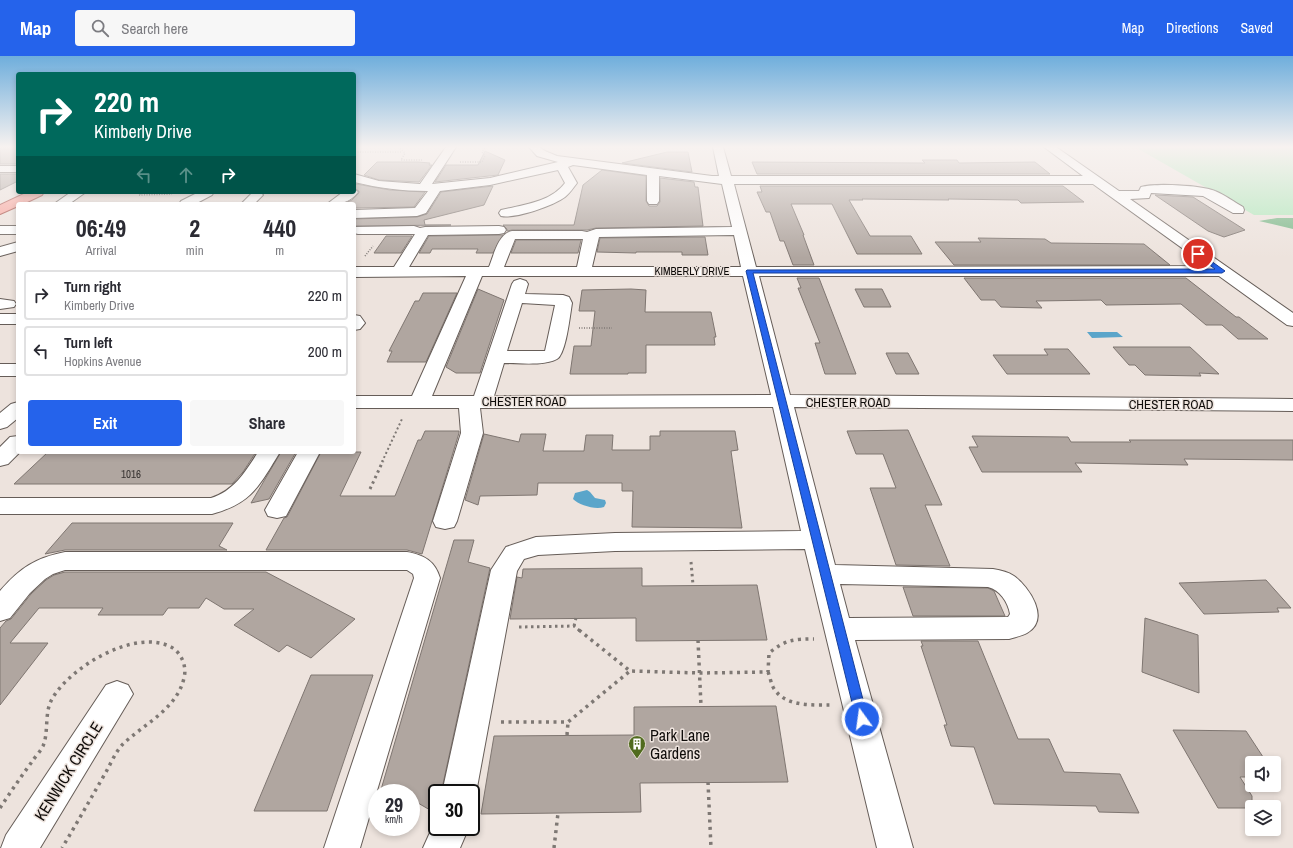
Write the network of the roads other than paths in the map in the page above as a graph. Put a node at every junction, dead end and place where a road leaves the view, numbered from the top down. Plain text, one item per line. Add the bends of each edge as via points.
1 (365, 184) edge
2 (380, 184) edge
3 (432, 184) edge
4 (481, 184) edge
5 (571, 184) edge
6 (652, 184) edge
7 (728, 184) edge
8 (1100, 184) edge
9 (430, 187) junction
10 (356, 189) edge
11 (34, 194) edge
12 (77, 194) edge
13 (204, 194) edge
14 (257, 194) dead end
15 (348, 194) edge
16 (1115, 195) junction
17 (653, 201) dead end
18 (16, 202) edge
19 (17, 202) edge
20 (63, 202) edge
21 (189, 202) edge
22 (249, 202) edge
23 (336, 202) edge
24 (0, 210) edge
25 (1238, 210) dead end
26 (417, 212) junction
27 (506, 213) dead end
28 (356, 214) edge
29 (433, 216) dead end
30 (0, 230) edge
31 (16, 230) edge
32 (414, 230) dead end
33 (499, 230) dead end
34 (740, 231) junction
35 (356, 232) edge
36 (582, 235) dead end
37 (16, 247) edge
38 (0, 252) edge
39 (749, 271) junction
40 (1222, 271) junction
41 (356, 272) edge
42 (399, 272) junction
43 (476, 272) junction
44 (495, 272) junction
45 (525, 272) junction
46 (584, 272) junction
47 (516, 298) junction
48 (16, 319) edge
49 (0, 320) edge
50 (1293, 321) edge
51 (498, 357) junction
52 (0, 370) edge
53 (16, 370) edge
54 (356, 402) edge
55 (415, 402) junction
56 (476, 402) junction
57 (783, 402) junction
58 (0, 403) edge
59 (16, 403) edge
60 (1293, 405) edge
61 (16, 410) edge
62 (0, 423) edge
63 (16, 444) edge
64 (268, 454) edge
65 (308, 454) edge
66 (0, 459) edge
67 (0, 506) edge
68 (276, 510) dead end
69 (445, 521) dead end
70 (817, 540) junction
71 (826, 574) junction
72 (0, 610) edge
73 (840, 634) junction
74 (117, 694) dead end
75 (461, 784) edge
76 (447, 836) edge
77 (19, 848) edge
78 (342, 848) edge
79 (441, 848) edge
80 (895, 848) edge

1 - 10 street
2 - 9 street
3 - 9 street
4 - 9 street
5 - 27 street via 568,190 539,205
6 - 17 street
7 - 34 street
8 - 16 street
9 - 26 street
11 - 19 main road
12 - 20 street
13 - 21 street
14 - 22 street
15 - 23 street
16 - 25 street via 1145,195 1145,190 1148,189 1196,190 1211,194
16 - 40 street
18 - 24 main road
26 - 28 street
26 - 29 street
30 - 31 street
32 - 35 street
33 - 42 street via 425,231
34 - 39 street
34 - 46 street via 596,233 591,236
36 - 44 street via 512,235 508,238
37 - 38 street
39 - 40 street, KIMBERLY DRIVE
39 - 46 street, KIMBERLY DRIVE
39 - 57 street
40 - 50 street
41 - 42 street, KIMBERLY DRIVE
42 - 43 street, KIMBERLY DRIVE
43 - 44 street, KIMBERLY DRIVE
43 - 55 street
44 - 45 street, KIMBERLY DRIVE
45 - 46 street, KIMBERLY DRIVE
45 - 47 street
47 - 51 street
47 - 51 street via 563,300 554,351 544,357
48 - 49 street
51 - 56 street
52 - 53 street
54 - 55 street, CHESTER ROAD
55 - 56 street, CHESTER ROAD
56 - 57 street, CHESTER ROAD
56 - 69 street via 472,433
57 - 60 street, CHESTER ROAD
57 - 70 street
58 - 59 street
61 - 62 street
63 - 66 street
64 - 67 street via 246,488 225,503 212,506
65 - 68 street
70 - 71 street
70 - 75 street via 615,542 536,546 515,553 504,570
71 - 73 street
71 - 73 street via 996,579 1013,590 1025,614 1022,622 1009,628
72 - 78 street via 29,576 46,566 64,561 417,563 425,570 427,578
73 - 80 street
74 - 77 street, KENWICK CIRCLE
76 - 79 street

